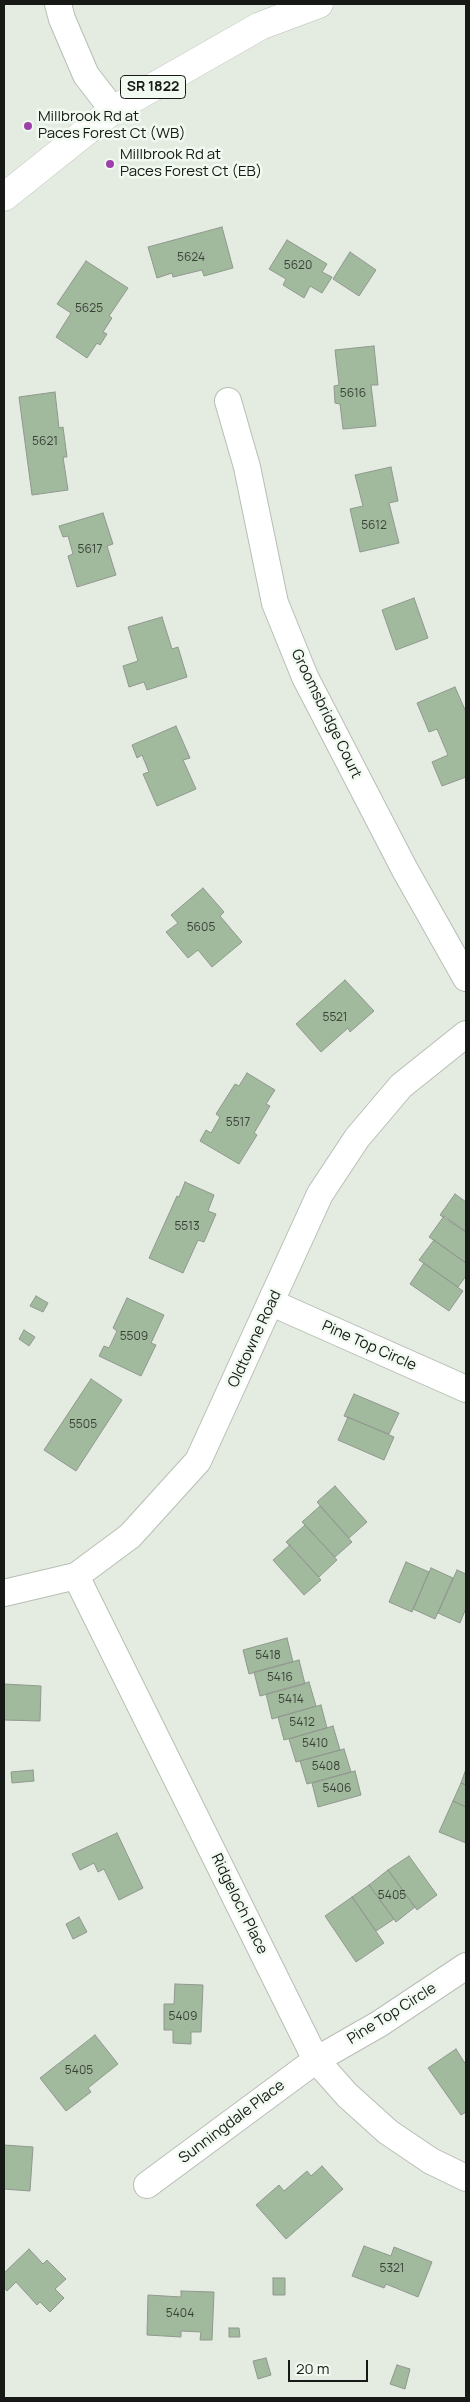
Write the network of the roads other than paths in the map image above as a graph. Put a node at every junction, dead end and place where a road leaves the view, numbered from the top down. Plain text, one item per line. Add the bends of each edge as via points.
1 (58, 4) edge
2 (319, 4) edge
3 (113, 110) junction
4 (4, 198) edge
5 (228, 401) dead end
6 (466, 978) edge
7 (466, 1034) edge
8 (272, 1303) junction
9 (466, 1389) edge
10 (76, 1576) junction
11 (4, 1593) edge
12 (466, 1966) edge
13 (316, 2060) junction
14 (466, 2178) edge
15 (147, 2185) dead end

1 - 3 street via 86,75
2 - 3 main road, SR 1822 via 260,26
3 - 4 main road, SR 1822
5 - 6 street, Groomsbridge Court via 247,467 276,603 305,678 405,870
7 - 8 street, Oldtowne Road via 401,1086 357,1138 320,1194
8 - 9 street, Pine Top Circle
8 - 10 street, Oldtowne Road via 198,1461 130,1536
10 - 11 street, Oldtowne Road
10 - 13 street, Ridgeloch Place
12 - 13 street, Pine Top Circle via 379,2024
13 - 14 street, Ridgeloch Place via 346,2096 388,2132 431,2161
13 - 15 street, Sunningdale Place

